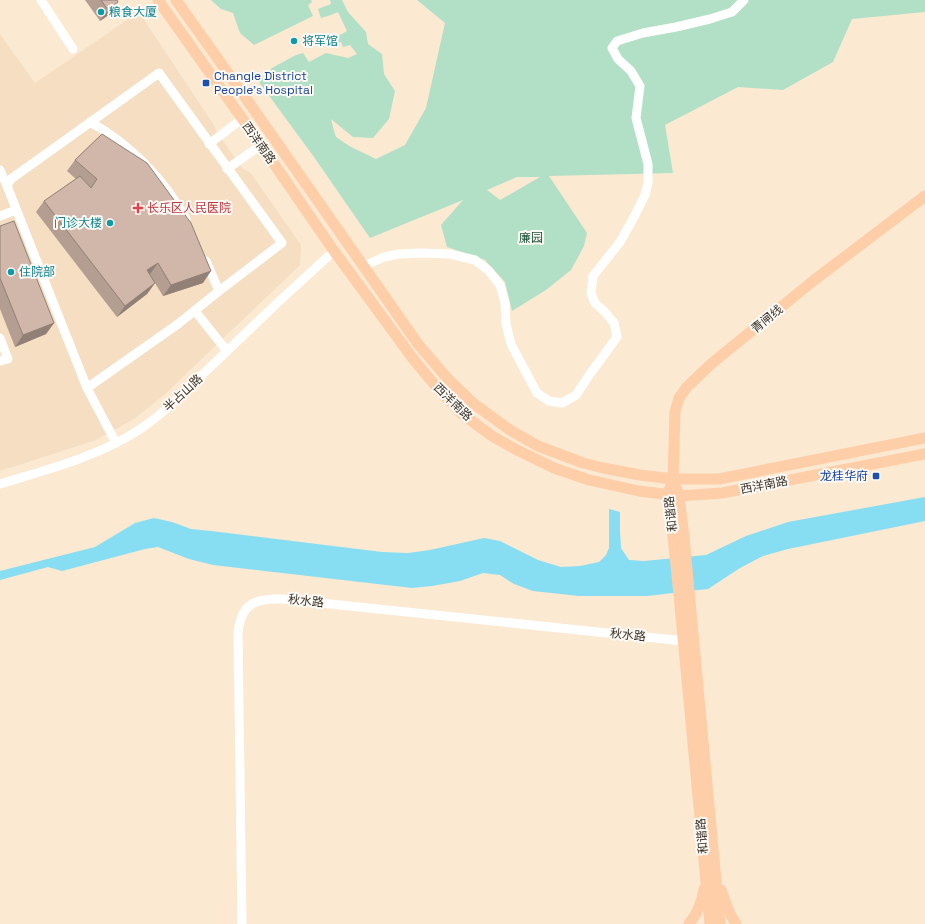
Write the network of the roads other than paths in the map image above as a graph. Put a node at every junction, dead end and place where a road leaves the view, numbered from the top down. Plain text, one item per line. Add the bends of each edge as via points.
1 (41, 0) edge
2 (158, 0) edge
3 (176, 0) edge
4 (744, 0) edge
5 (73, 49) dead end
6 (242, 119) junction
7 (90, 122) junction
8 (209, 144) junction
9 (261, 145) junction
10 (228, 169) junction
11 (0, 170) edge
12 (7, 186) junction
13 (925, 196) edge
14 (16, 210) junction
15 (0, 216) edge
16 (190, 226) edge
17 (334, 251) junction
18 (202, 252) edge
19 (364, 266) junction
20 (219, 291) junction
21 (195, 311) junction
22 (0, 338) edge
23 (227, 351) junction
24 (0, 362) edge
25 (87, 388) junction
26 (925, 438) edge
27 (116, 443) junction
28 (925, 454) edge
29 (673, 479) junction
30 (0, 484) edge
31 (668, 494) junction
32 (679, 496) junction
33 (679, 536) junction
34 (684, 594) junction
35 (684, 641) junction
36 (710, 871) junction
37 (242, 924) edge
38 (689, 924) edge
39 (710, 924) edge
40 (720, 924) edge
41 (736, 924) edge

1 - 5 street
2 - 6 main road, 西洋南路
3 - 19 main road, 西洋南路
4 - 19 street via 732,12 676,27 643,32 617,41 612,48 640,86 636,118 648,164 648,182 645,195 627,230 594,276 591,293 595,303 614,323 617,337 576,395 562,403 548,401 537,393 511,344 500,285 489,271 474,260 450,254 399,254 384,257
6 - 8 street
6 - 9 main road, 西洋南路
7 - 8 street via 159,73
7 - 12 street via 11,179
7 - 16 street via 129,149 156,175
8 - 10 street
9 - 10 street
9 - 17 main road, 西洋南路
10 - 20 street via 282,243
11 - 12 street
12 - 14 street
13 - 29 main road, 青闸线 via 813,281 711,364 687,387 679,398 675,412
14 - 15 street
14 - 25 street
17 - 23 street, 半占山路
17 - 31 main road, 西洋南路 via 414,360 439,390 475,424 515,449 554,468 614,486
18 - 20 street
19 - 29 main road, 西洋南路 via 418,344 448,379 474,404 510,430 538,446 583,463 632,474
20 - 21 street
21 - 23 street
21 - 25 street
22 - 24 street via 8,359
23 - 27 street, 半占山路 via 159,416
25 - 27 street
26 - 29 main road, 西洋南路 via 719,479
27 - 30 street, 半占山路 via 86,457
28 - 32 main road, 西洋南路 via 722,493
29 - 31 main road, 和谐路
29 - 32 main road, 和谐路
31 - 32 main road, 西洋南路
31 - 33 main road, 和谐路
32 - 33 main road, 和谐路
33 - 34 main road, 和谐路
34 - 35 main road, 和谐路
34 - 36 main road, 和谐路
35 - 36 main road, 和谐路
35 - 37 street, 秋水路 via 288,600 273,599 251,604 240,618 238,633
36 - 38 main road via 701,903
36 - 39 main road, 和谐路
36 - 40 main road, 和谐路
36 - 41 main road via 719,883

